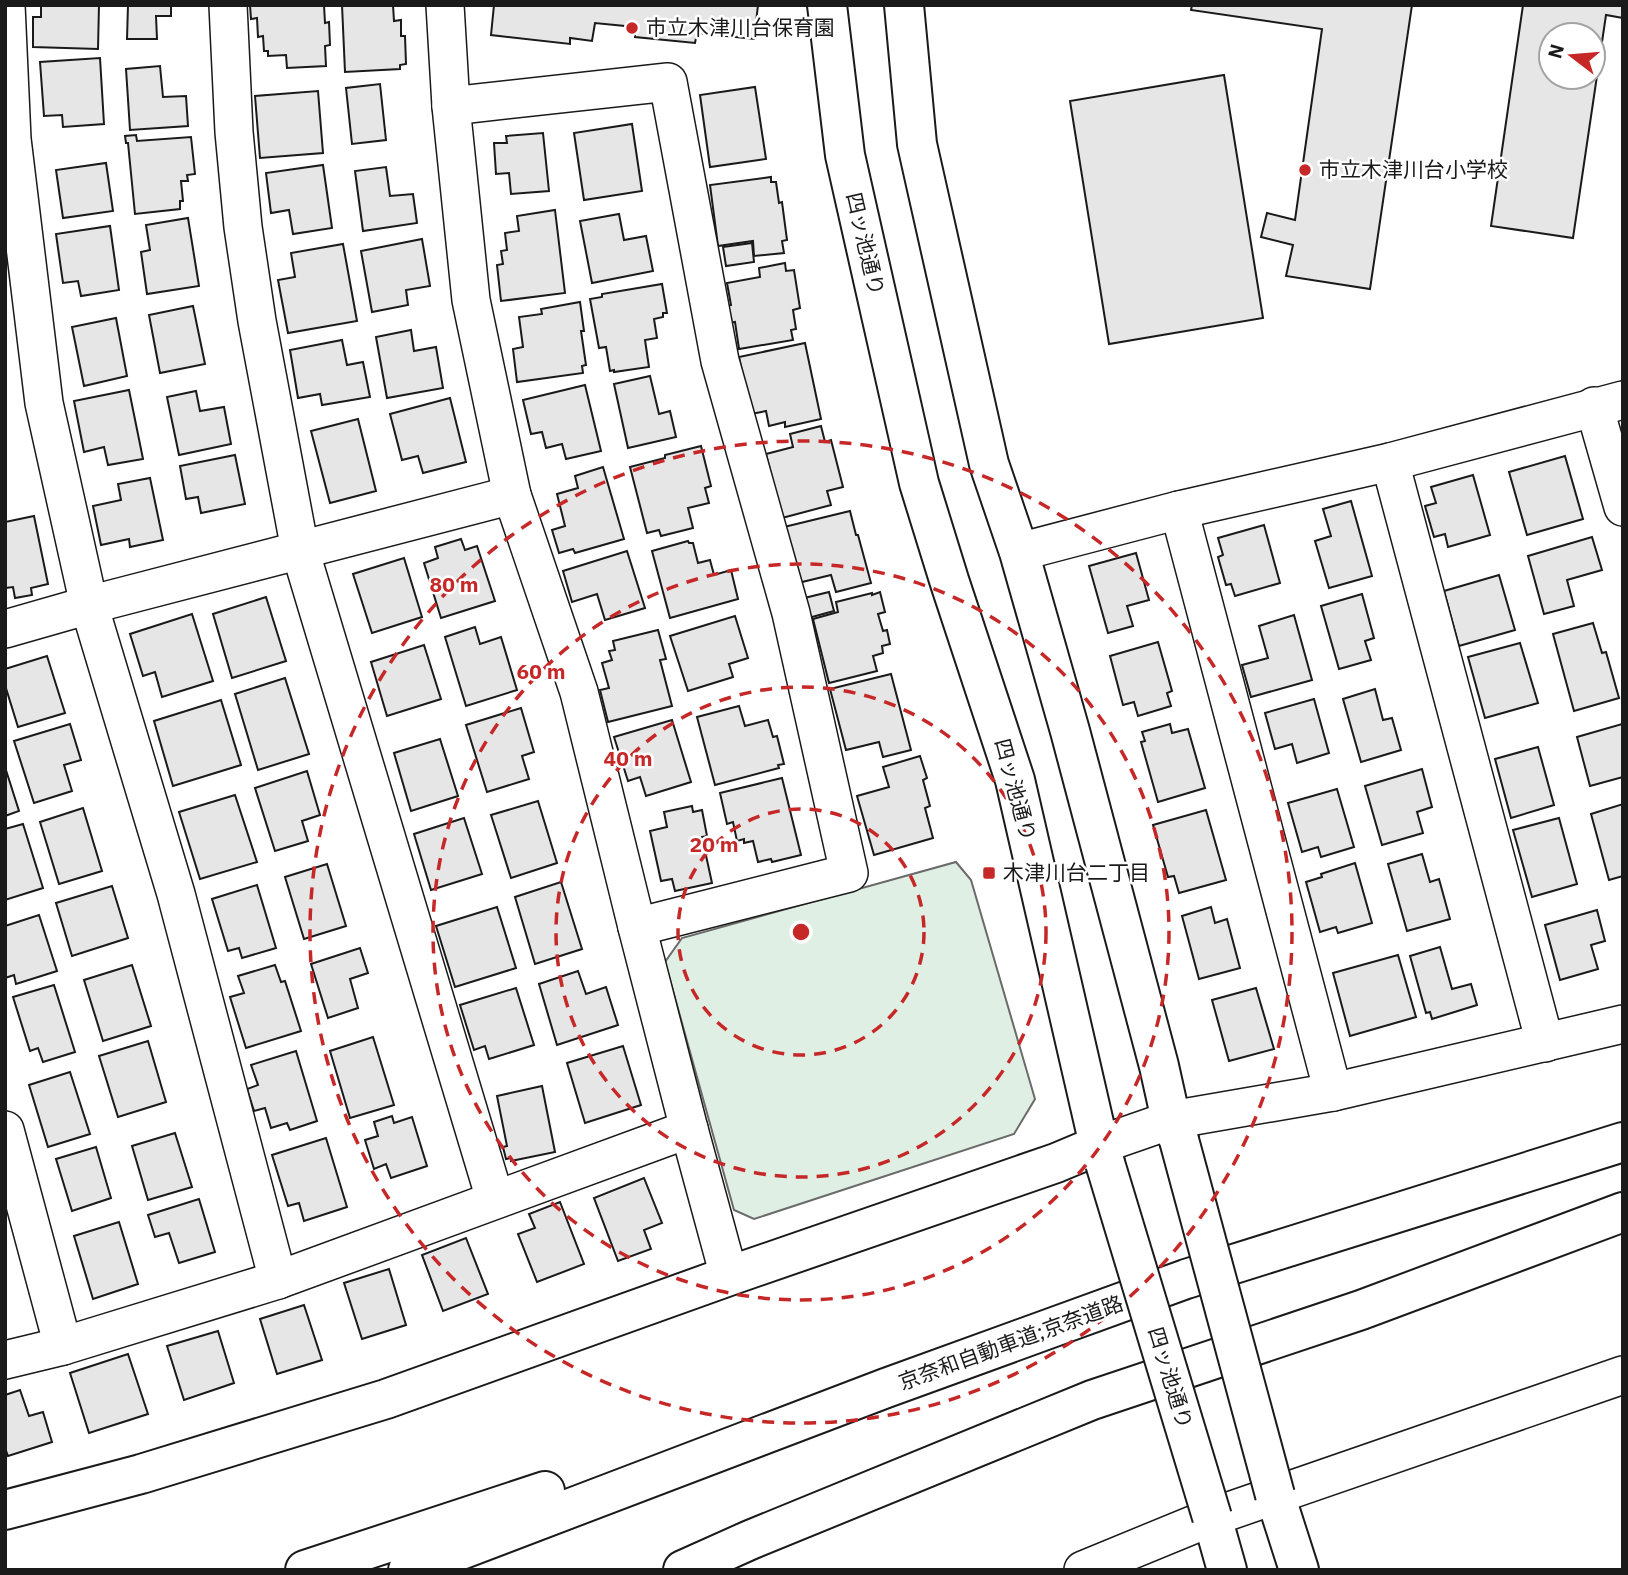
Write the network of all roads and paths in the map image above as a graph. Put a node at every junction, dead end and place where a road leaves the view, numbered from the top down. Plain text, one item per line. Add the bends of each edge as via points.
1 (6, 5) edge
2 (228, 5) edge
3 (445, 5) edge
4 (827, 5) edge
5 (904, 5) edge
6 (451, 107) junction
7 (1609, 403) edge
8 (1390, 462) junction
9 (512, 495) junction
10 (1623, 507) edge
11 (1179, 510) junction
12 (300, 550) junction
13 (1019, 552) junction
14 (89, 605) junction
15 (5, 629) edge
16 (637, 927) junction
17 (1623, 1024) edge
18 (1545, 1043) junction
19 (1334, 1092) junction
20 (689, 1129) junction
21 (5, 1130) edge
22 (1175, 1130) junction
23 (1623, 1142) edge
24 (1102, 1154) junction
25 (1623, 1168) edge
26 (495, 1199) junction
27 (1623, 1212) edge
28 (729, 1276) junction
29 (1186, 1279) junction
30 (278, 1280) junction
31 (63, 1346) junction
32 (5, 1360) edge
33 (1623, 1375) edge
34 (1275, 1495) junction
35 (5, 1510) edge
36 (1212, 1517) junction
37 (304, 1570) edge
38 (408, 1570) edge
39 (476, 1570) edge
40 (683, 1570) edge
41 (1083, 1570) edge
42 (1227, 1570) edge
43 (1299, 1570) edge

1 - 14 street via 12,139 44,403
2 - 12 street via 243,227
3 - 6 street
4 - 24 main road, 四ッ池通り via 845,155 919,483 1015,780
5 - 13 main road via 917,144 989,464
6 - 9 street via 471,300
6 - 16 street via 668,82 720,361 791,613 849,873
7 - 8 street
7 - 10 street
8 - 11 street
8 - 18 street
9 - 12 street
9 - 16 street via 579,692
11 - 13 street
11 - 19 street
12 - 14 street
12 - 26 street
13 - 22 main road
14 - 15 street
14 - 30 street via 176,894
16 - 20 street
17 - 18 street
18 - 19 street
19 - 22 street
20 - 26 street
20 - 28 street
21 - 31 street
22 - 24 street
22 - 34 main road, bridge
23 - 29 main road, 京奈和自動車道;京奈道路
24 - 28 main road via 1056,1163
24 - 36 main road, 四ッ池通り, bridge
25 - 39 main road, 京奈和自動車道;京奈道路 via 1195,1302
26 - 30 street
27 - 40 main road via 1362,1310 1091,1400
28 - 35 main road via 386,1399
29 - 37 main road
29 - 38 main road, 京奈和自動車道;京奈道路
30 - 31 street
31 - 32 street
33 - 34 street
34 - 36 street
34 - 43 main road
36 - 41 street
36 - 42 main road, 四ッ池通り

